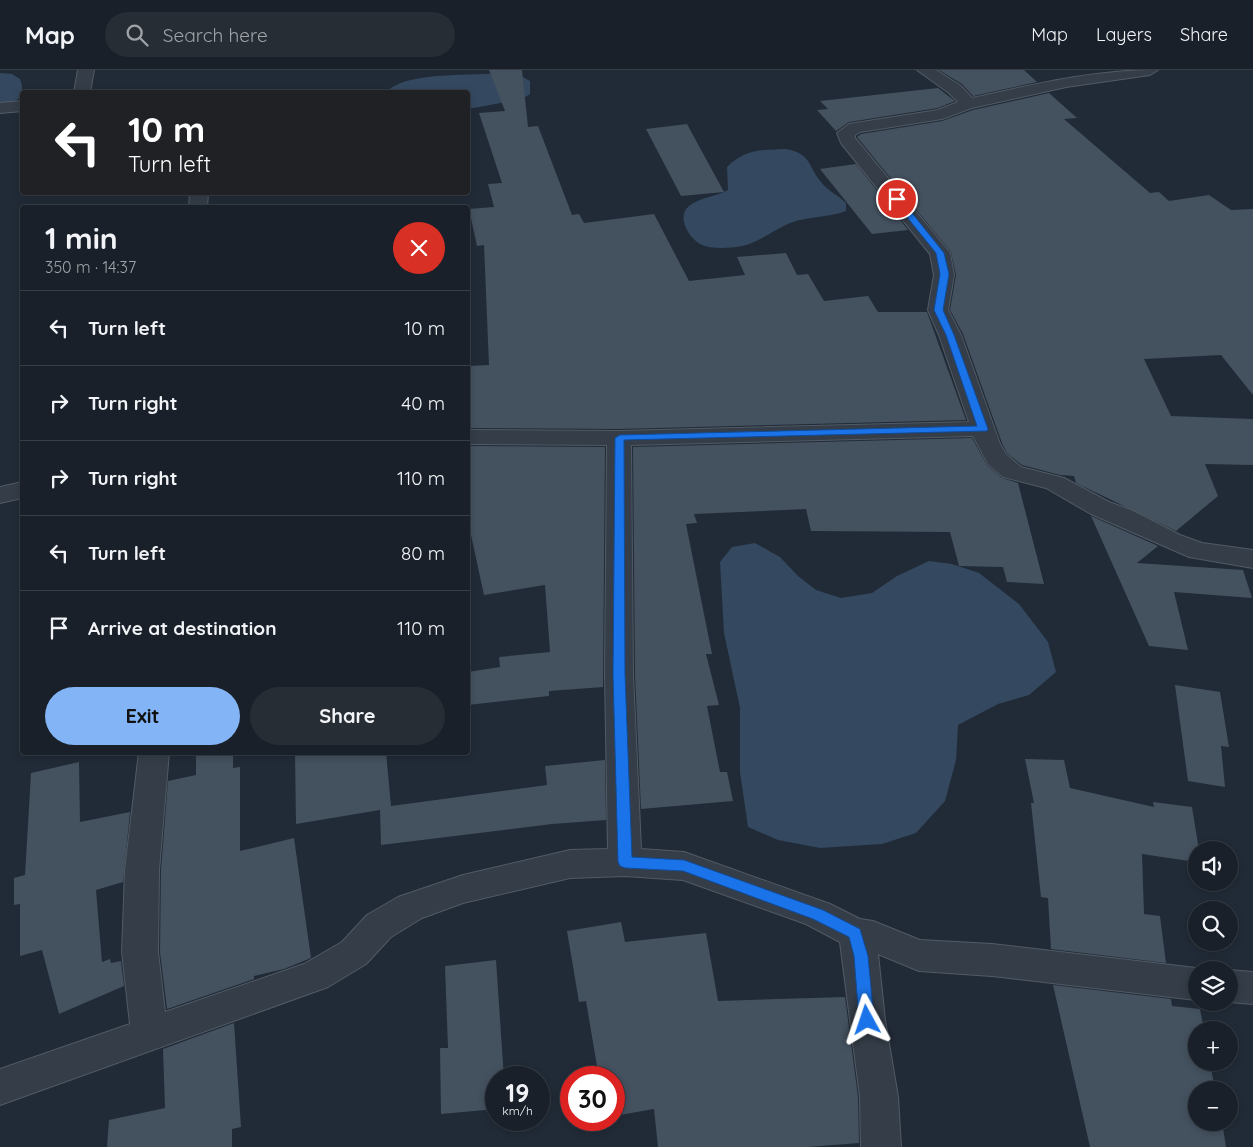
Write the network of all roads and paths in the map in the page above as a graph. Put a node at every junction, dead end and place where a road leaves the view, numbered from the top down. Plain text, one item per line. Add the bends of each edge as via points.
1 (86, 70) edge
2 (925, 70) edge
3 (1150, 70) edge
4 (82, 90) edge
5 (967, 104) junction
6 (20, 106) edge
7 (0, 108) edge
8 (983, 429) junction
9 (470, 437) edge
10 (620, 438) junction
11 (20, 490) edge
12 (0, 494) edge
13 (1253, 559) edge
14 (154, 755) edge
15 (625, 862) junction
16 (855, 933) junction
17 (1188, 983) edge
18 (1238, 987) edge
19 (1253, 988) edge
20 (149, 1034) junction
21 (0, 1087) edge
22 (881, 1147) edge

1 - 4 street
2 - 5 street via 966,99
3 - 5 street via 1066,82
5 - 8 street via 942,114 855,128 846,133 847,139 940,253 944,274 938,310
6 - 7 street
8 - 10 street
8 - 13 street via 997,459 1012,472 1055,483 1100,508 1198,551
9 - 10 street
10 - 15 street via 619,674
11 - 12 street
14 - 20 street via 142,870 140,952
15 - 16 street via 684,866 818,914
15 - 20 street via 570,864 463,889 410,907 378,926 354,953 315,976
16 - 17 street via 873,936 920,955 992,960
16 - 22 street via 861,956 879,1097
18 - 19 street
20 - 21 street

